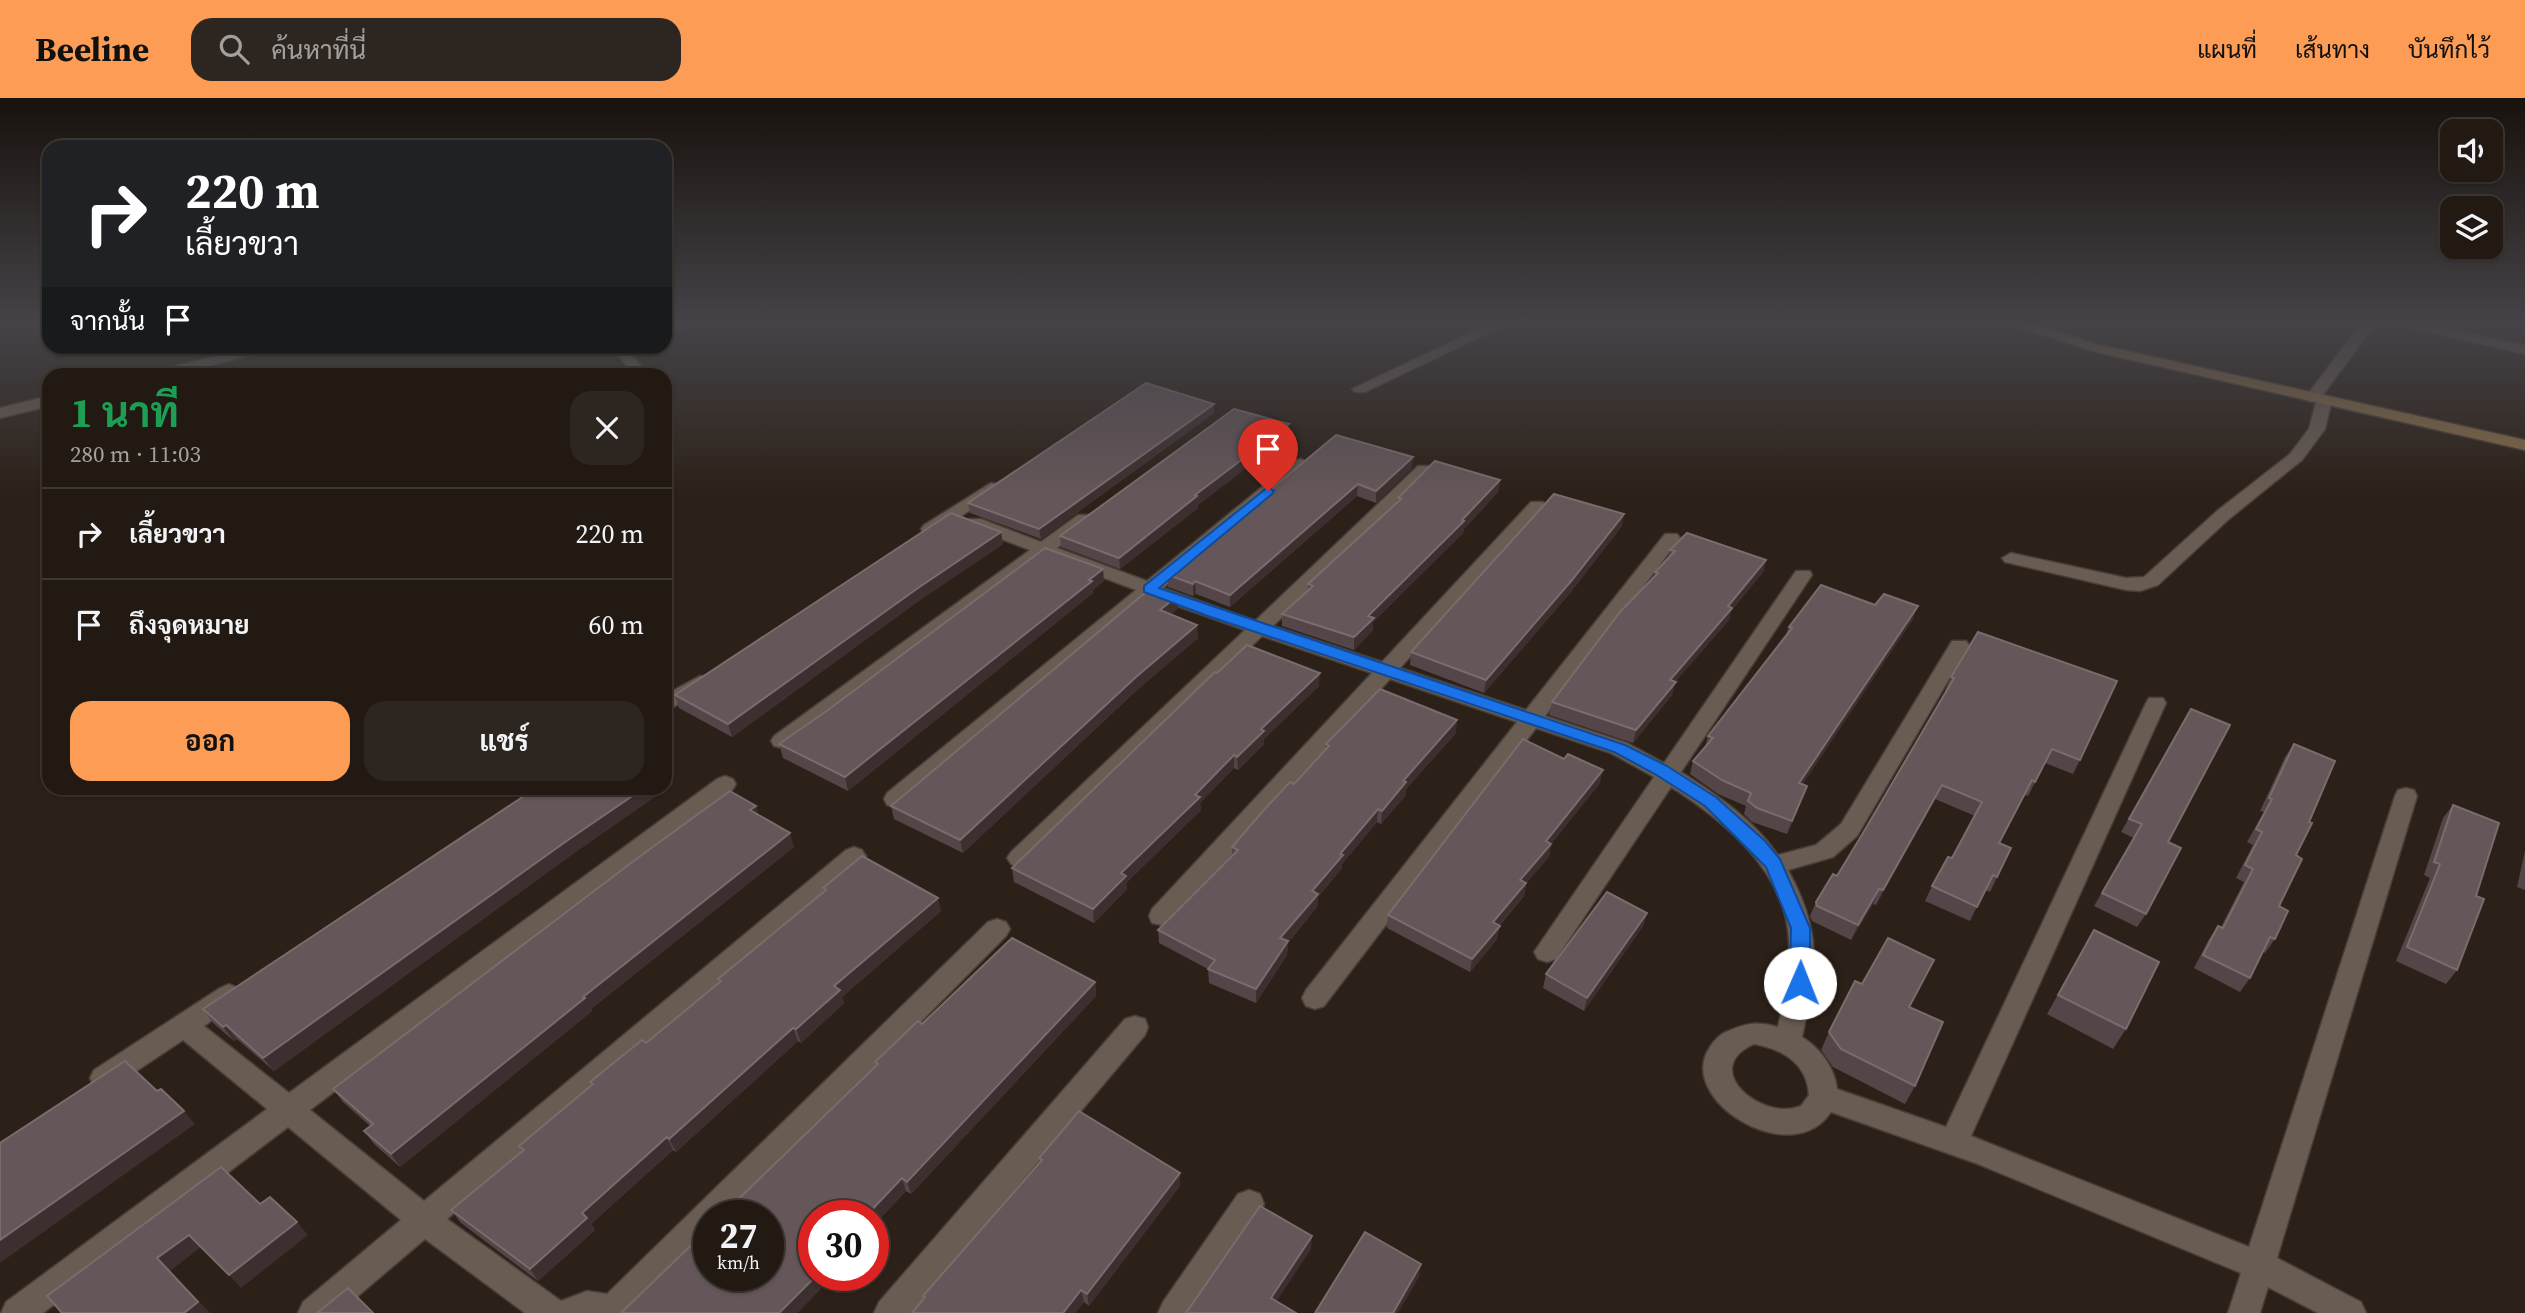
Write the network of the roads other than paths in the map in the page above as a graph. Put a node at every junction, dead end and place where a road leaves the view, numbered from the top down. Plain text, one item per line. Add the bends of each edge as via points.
1 (1378, 381) edge
2 (2238, 381) edge
3 (2330, 381) edge
4 (1360, 389) dead end
5 (2318, 399) junction
6 (42, 403) edge
7 (0, 413) edge
8 (2525, 445) edge
9 (1317, 451) edge
10 (1424, 470) edge
11 (1009, 476) edge
12 (1537, 506) dead end
13 (1097, 509) edge
14 (951, 514) junction
15 (917, 537) edge
16 (1671, 538) dead end
17 (1043, 549) junction
18 (2011, 558) dead end
19 (1803, 575) dead end
20 (1149, 589) junction
21 (1258, 628) junction
22 (1959, 645) dead end
23 (1386, 671) junction
24 (711, 675) edge
25 (672, 700) edge
26 (2157, 703) dead end
27 (1531, 719) junction
28 (782, 741) edge
29 (1668, 775) junction
30 (724, 784) dead end
31 (2406, 796) dead end
32 (895, 799) edge
33 (854, 856) dead end
34 (1018, 858) edge
35 (1774, 864) junction
36 (1161, 916) dead end
37 (997, 929) dead end
38 (1547, 952) dead end
39 (253, 979) edge
40 (1315, 998) dead end
41 (184, 1025) junction
42 (1135, 1027) dead end
43 (1788, 1041) junction
44 (80, 1093) edge
45 (1824, 1097) junction
46 (289, 1110) junction
47 (1954, 1142) junction
48 (1249, 1204) dead end
49 (424, 1220) junction
50 (2260, 1266) junction
51 (612, 1312) edge
52 (17, 1313) edge
53 (314, 1313) edge
54 (551, 1313) edge
55 (571, 1313) edge
56 (890, 1313) edge
57 (1174, 1313) edge
58 (2244, 1313) edge
59 (2350, 1313) edge

1 - 4 street
2 - 5 street
3 - 5 street
5 - 8 street
5 - 18 street via 2317,429 2296,457 2151,580 2126,584
6 - 7 street
9 - 20 street
10 - 21 street
11 - 14 street
12 - 23 street
13 - 17 street
14 - 15 street
14 - 17 street
16 - 27 street
17 - 20 street
17 - 28 street
19 - 29 street
20 - 21 street
20 - 32 street
21 - 23 street
21 - 34 street
22 - 35 street via 1837,846 1815,856
23 - 27 street
23 - 36 street
24 - 25 street
26 - 47 street
27 - 29 street via 1619,748
27 - 40 street
29 - 35 street via 1711,802
29 - 38 street
30 - 46 street
31 - 50 street
33 - 49 street
35 - 43 street via 1801,928 1800,983
37 - 51 street
39 - 41 street
41 - 44 street
41 - 46 street
42 - 56 street
43 - 45 street via 1816,1066
43 - 45 street via 1752,1033 1736,1037 1717,1058 1721,1085 1743,1110 1777,1123 1808,1117
45 - 47 street
46 - 49 street
46 - 52 street
47 - 50 street
48 - 57 street
49 - 53 street
49 - 54 street
50 - 58 street
50 - 59 street
51 - 55 street via 597,1306

